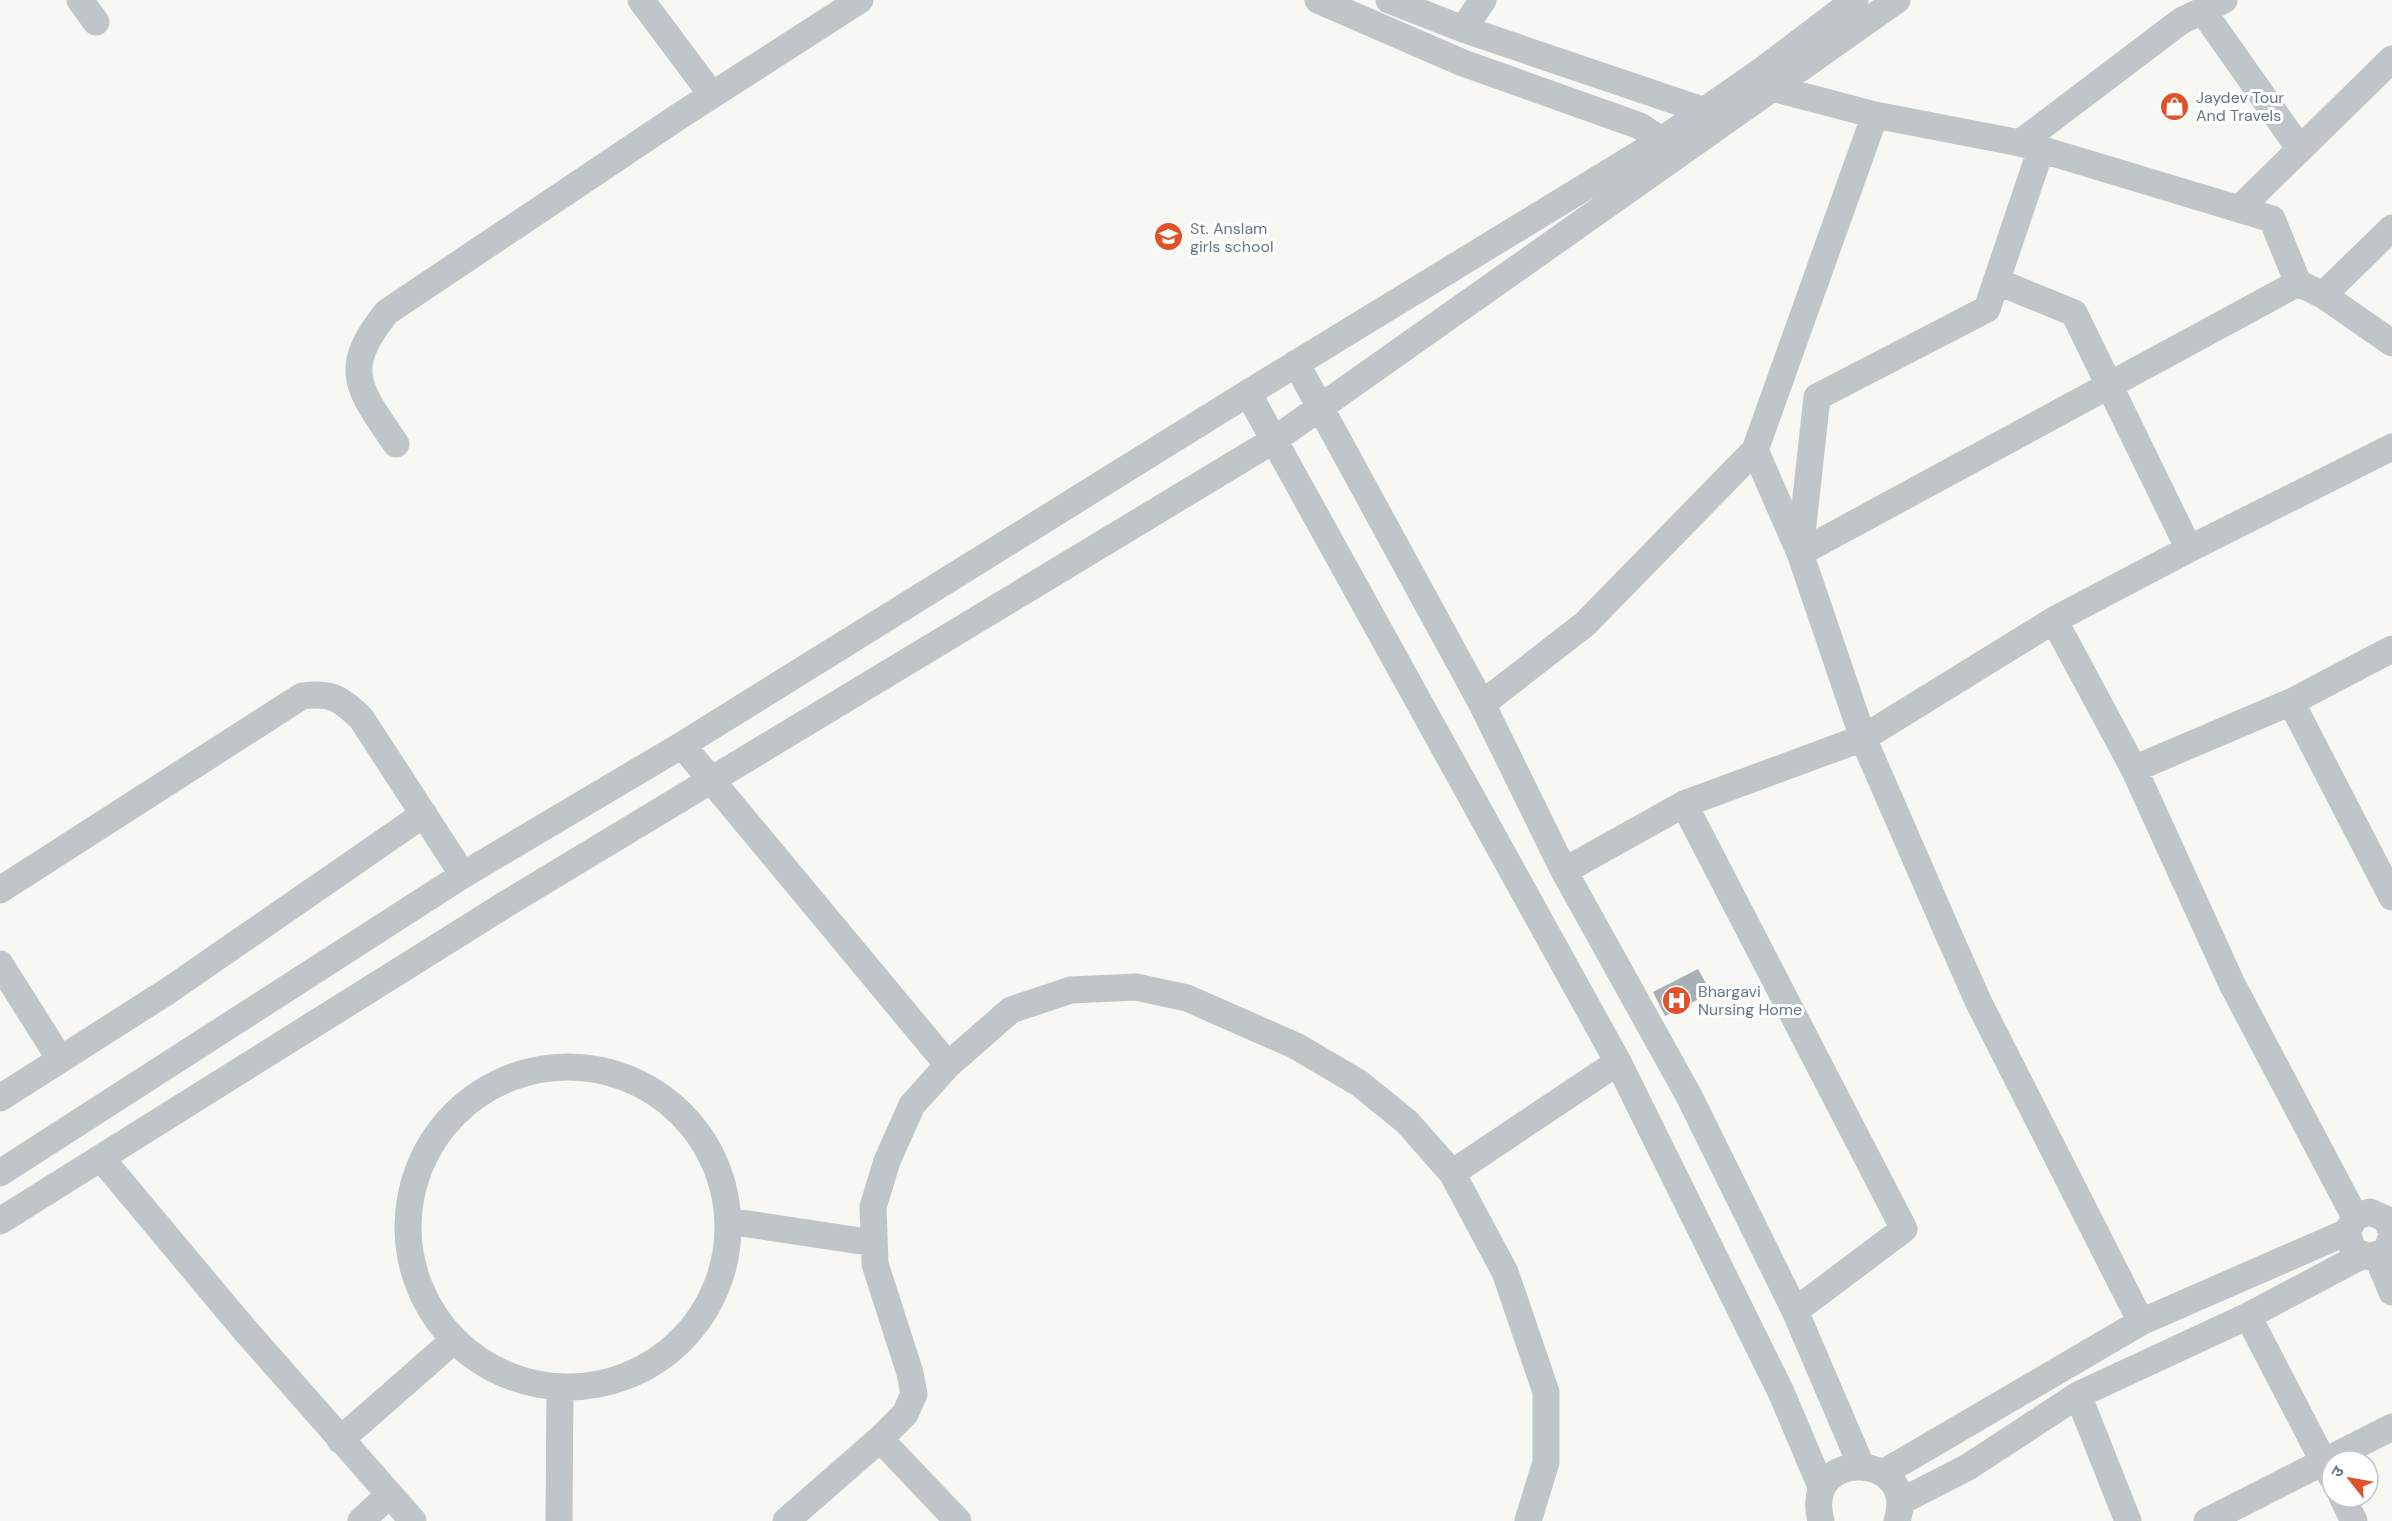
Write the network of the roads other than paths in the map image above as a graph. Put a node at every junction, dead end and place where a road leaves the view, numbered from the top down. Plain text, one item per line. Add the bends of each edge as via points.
1 (80, 0) edge
2 (641, 0) edge
3 (860, 0) edge
4 (1318, 0) edge
5 (1389, 0) edge
6 (1483, 0) edge
7 (1855, 0) edge
8 (1897, 0) edge
9 (2213, 5) edge
10 (826, 9) edge
11 (96, 22) dead end
12 (1463, 29) junction
13 (2392, 59) edge
14 (1772, 88) junction
15 (712, 95) junction
16 (1875, 115) junction
17 (1713, 117) junction
18 (2030, 146) junction
19 (1671, 147) junction
20 (2300, 149) junction
21 (2239, 209) junction
22 (2392, 228) edge
23 (1996, 281) junction
24 (2298, 283) junction
25 (2322, 296) junction
26 (2392, 343) edge
27 (1296, 363) junction
28 (2108, 386) junction
29 (1248, 393) junction
30 (1318, 407) junction
31 (1274, 440) junction
32 (396, 444) dead end
33 (2392, 447) edge
34 (1755, 450) junction
35 (2189, 549) junction
36 (1800, 553) junction
37 (2054, 620) junction
38 (2392, 649) edge
39 (2291, 702) junction
40 (1482, 704) junction
41 (1863, 738) junction
42 (682, 745) junction
43 (2134, 769) junction
44 (712, 780) junction
45 (1683, 804) junction
46 (424, 814) junction
47 (1564, 871) junction
48 (463, 875) junction
49 (0, 890) edge
50 (2392, 897) edge
51 (0, 964) edge
52 (60, 1059) junction
53 (1617, 1062) junction
54 (948, 1065) junction
55 (0, 1098) edge
56 (101, 1158) junction
57 (0, 1173) edge
58 (1452, 1173) junction
59 (2366, 1215) edge
60 (0, 1221) edge
61 (728, 1221) junction
62 (874, 1243) junction
63 (2384, 1244) edge
64 (2392, 1292) edge
65 (1795, 1311) junction
66 (2248, 1316) junction
67 (2141, 1322) junction
68 (454, 1340) junction
69 (560, 1387) junction
70 (2078, 1395) junction
71 (2392, 1427) edge
72 (880, 1439) junction
73 (340, 1440) junction
74 (2359, 1449) edge
75 (2320, 1455) edge
76 (1872, 1469) junction
77 (2320, 1474) edge
78 (1822, 1489) junction
79 (388, 1496) junction
80 (2255, 1510) edge
81 (1900, 1515) edge
82 (361, 1521) edge
83 (413, 1521) edge
84 (559, 1521) edge
85 (786, 1521) edge
86 (958, 1521) edge
87 (1528, 1521) edge
88 (1821, 1521) edge
89 (2128, 1521) edge
90 (2207, 1521) edge

1 - 11 street
2 - 15 street
3 - 10 street
4 - 19 street via 1463,63 1624,120
5 - 12 street
6 - 12 street
7 - 17 street
8 - 14 street
9 - 18 street via 2181,21
9 - 20 street
10 - 15 street
12 - 17 street
13 - 20 street
14 - 16 street
14 - 17 street
15 - 32 street via 387,312 367,337 359,357 359,379 366,401
16 - 18 street
16 - 34 street
17 - 19 street
18 - 21 street
18 - 23 street
19 - 27 street
19 - 30 street
20 - 21 street
21 - 24 street via 2272,219
22 - 25 street
23 - 28 street via 2074,313
23 - 36 street via 1987,309 1817,397
24 - 25 street
24 - 28 street
25 - 26 street
27 - 29 street
27 - 30 street
28 - 35 street
28 - 36 street
29 - 31 street
29 - 42 street
30 - 31 street
30 - 40 street
31 - 44 street
31 - 53 street
33 - 35 street
34 - 36 street
34 - 40 street via 1585,624
35 - 37 street
36 - 41 street
37 - 41 street
37 - 43 street
38 - 39 street
39 - 43 street
39 - 50 street
40 - 47 street
41 - 45 street
41 - 67 street via 1979,1004
42 - 44 street
42 - 48 street
43 - 59 street via 2232,984
44 - 54 street
44 - 56 street
45 - 47 street
45 - 65 street via 1904,1230
46 - 48 street
46 - 49 street via 361,718 345,703 325,693 302,696
46 - 52 street via 168,991
47 - 65 street via 1689,1096
48 - 57 street
51 - 52 street
52 - 55 street
53 - 58 street
53 - 78 street via 1781,1392
54 - 58 street via 1011,1010 1071,990 1136,987 1187,998 1296,1046 1367,1090 1407,1122
54 - 62 street via 912,1105 887,1161 873,1207
56 - 60 street
56 - 73 street
58 - 87 street via 1505,1272 1546,1392 1546,1462
59 - 63 street via 2386,1219
59 - 63 street via 2353,1250
59 - 67 street
61 - 62 street
61 - 68 street via 726,1197 710,1152 682,1114 654,1091 622,1075 576,1066 551,1067 505,1079 484,1090 448,1121 422,1162 414,1185 408,1232 417,1279 426,1301
61 - 69 street via 720,1276 689,1332 652,1363 631,1374 585,1386
62 - 72 street via 875,1264 914,1394 905,1414
63 - 64 street via 2381,1270
63 - 66 street
65 - 76 street
66 - 70 street
66 - 75 street
67 - 76 street
68 - 69 street via 492,1368 537,1384
68 - 73 street
69 - 84 street
70 - 81 street
70 - 89 street
71 - 74 street
72 - 85 street
72 - 86 street
73 - 79 street
76 - 78 street via 1838,1471
76 - 81 street via 1897,1491
77 - 80 street
78 - 88 street
79 - 82 street
79 - 83 street
80 - 90 street

